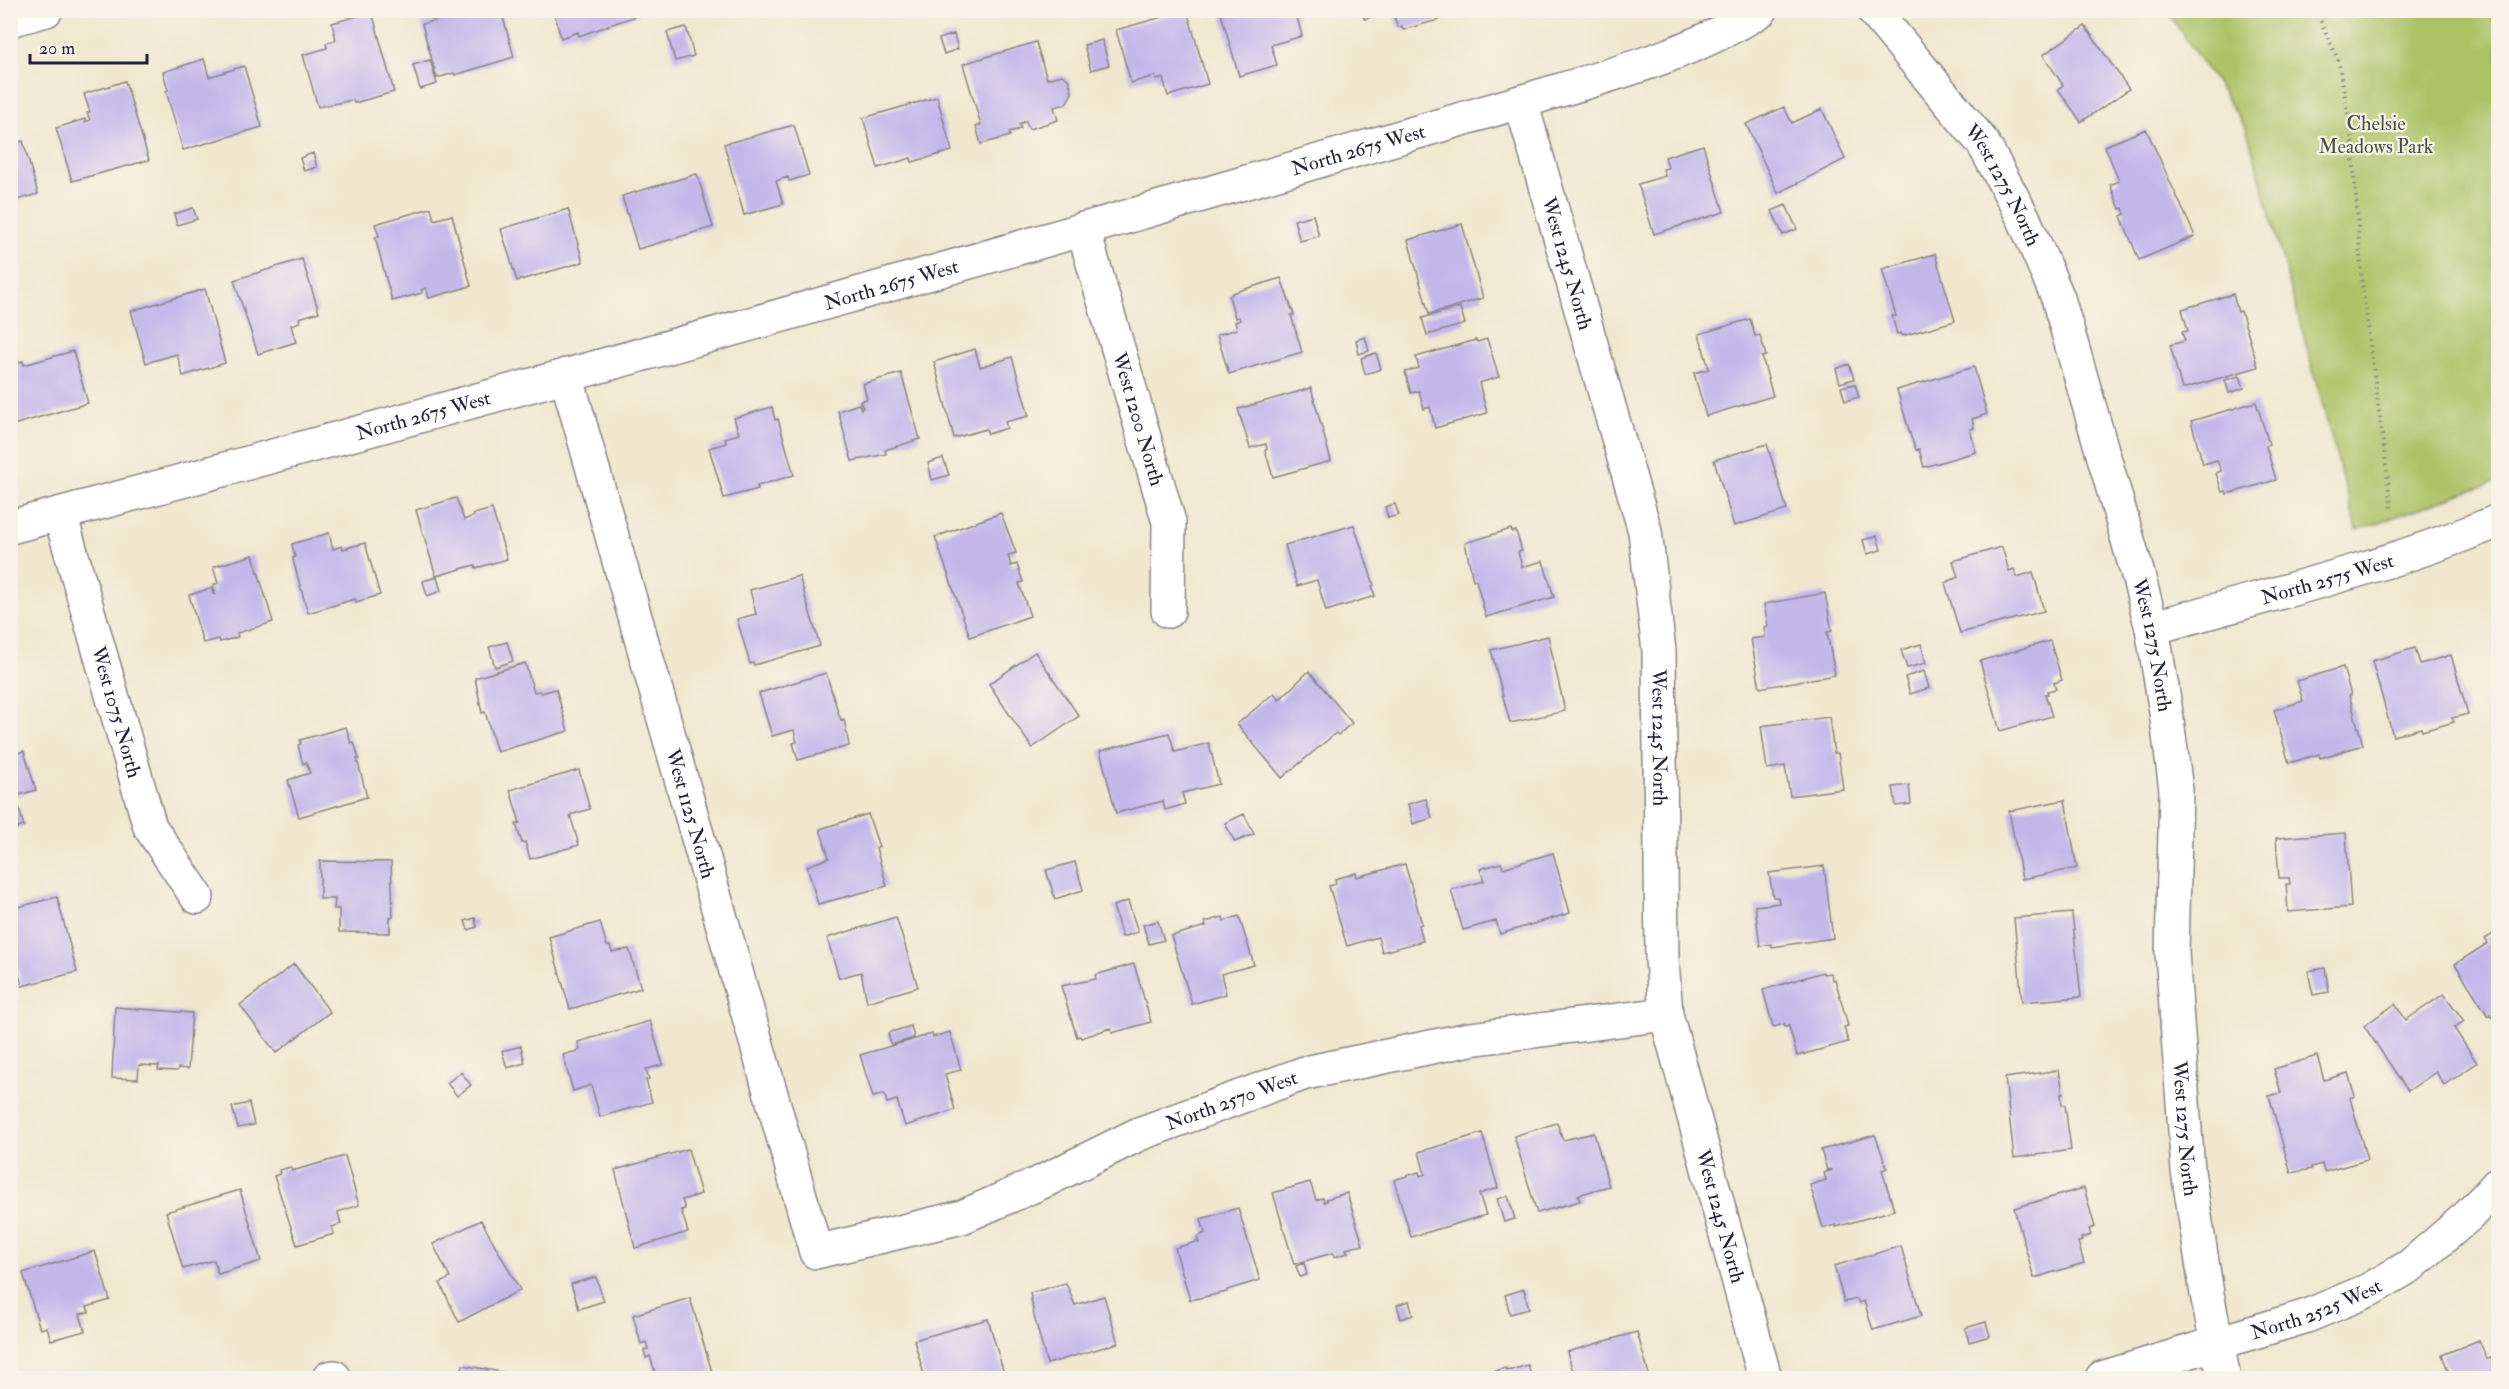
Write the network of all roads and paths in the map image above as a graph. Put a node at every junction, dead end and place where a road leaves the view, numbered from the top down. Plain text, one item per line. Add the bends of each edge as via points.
1 (46, 10) edge
2 (1761, 10) edge
3 (1873, 10) edge
4 (2316, 10) edge
5 (10, 20) edge
6 (1521, 102) junction
7 (1083, 229) junction
8 (566, 375) junction
9 (2392, 511) dead end
10 (60, 513) junction
11 (2499, 521) edge
12 (10, 527) edge
13 (1168, 611) dead end
14 (2152, 628) junction
15 (197, 897) dead end
16 (1666, 1014) junction
17 (2499, 1184) edge
18 (816, 1251) joint
19 (2217, 1343) junction
20 (1765, 1378) edge
21 (2102, 1378) edge
22 (2224, 1378) edge

1 - 5 street
2 - 6 street, North 2675 West via 1696,45
3 - 14 street, West 1275 North via 1983,143 2024,217 2058,298
4 - 9 path via 2338,60 2351,128 2362,283
6 - 7 street, North 2675 West
6 - 16 street, West 1245 North via 1645,531 1659,651
7 - 8 street, North 2675 West
7 - 13 street, West 1200 North via 1169,522
8 - 10 street, North 2675 West
8 - 18 street, West 1125 North
10 - 12 street, North 2675 West
10 - 15 street, West 1075 North via 150,827
11 - 14 street, North 2575 West via 2400,557
14 - 19 street, West 1275 North via 2176,790 2172,953 2188,1171
16 - 18 street, North 2570 West via 1470,1039 1305,1073 1139,1134 963,1217
16 - 20 street, West 1245 North
17 - 19 street, North 2525 West via 2410,1266 2369,1290 2307,1316
19 - 21 street, North 2525 West
19 - 22 street, West 1275 North

